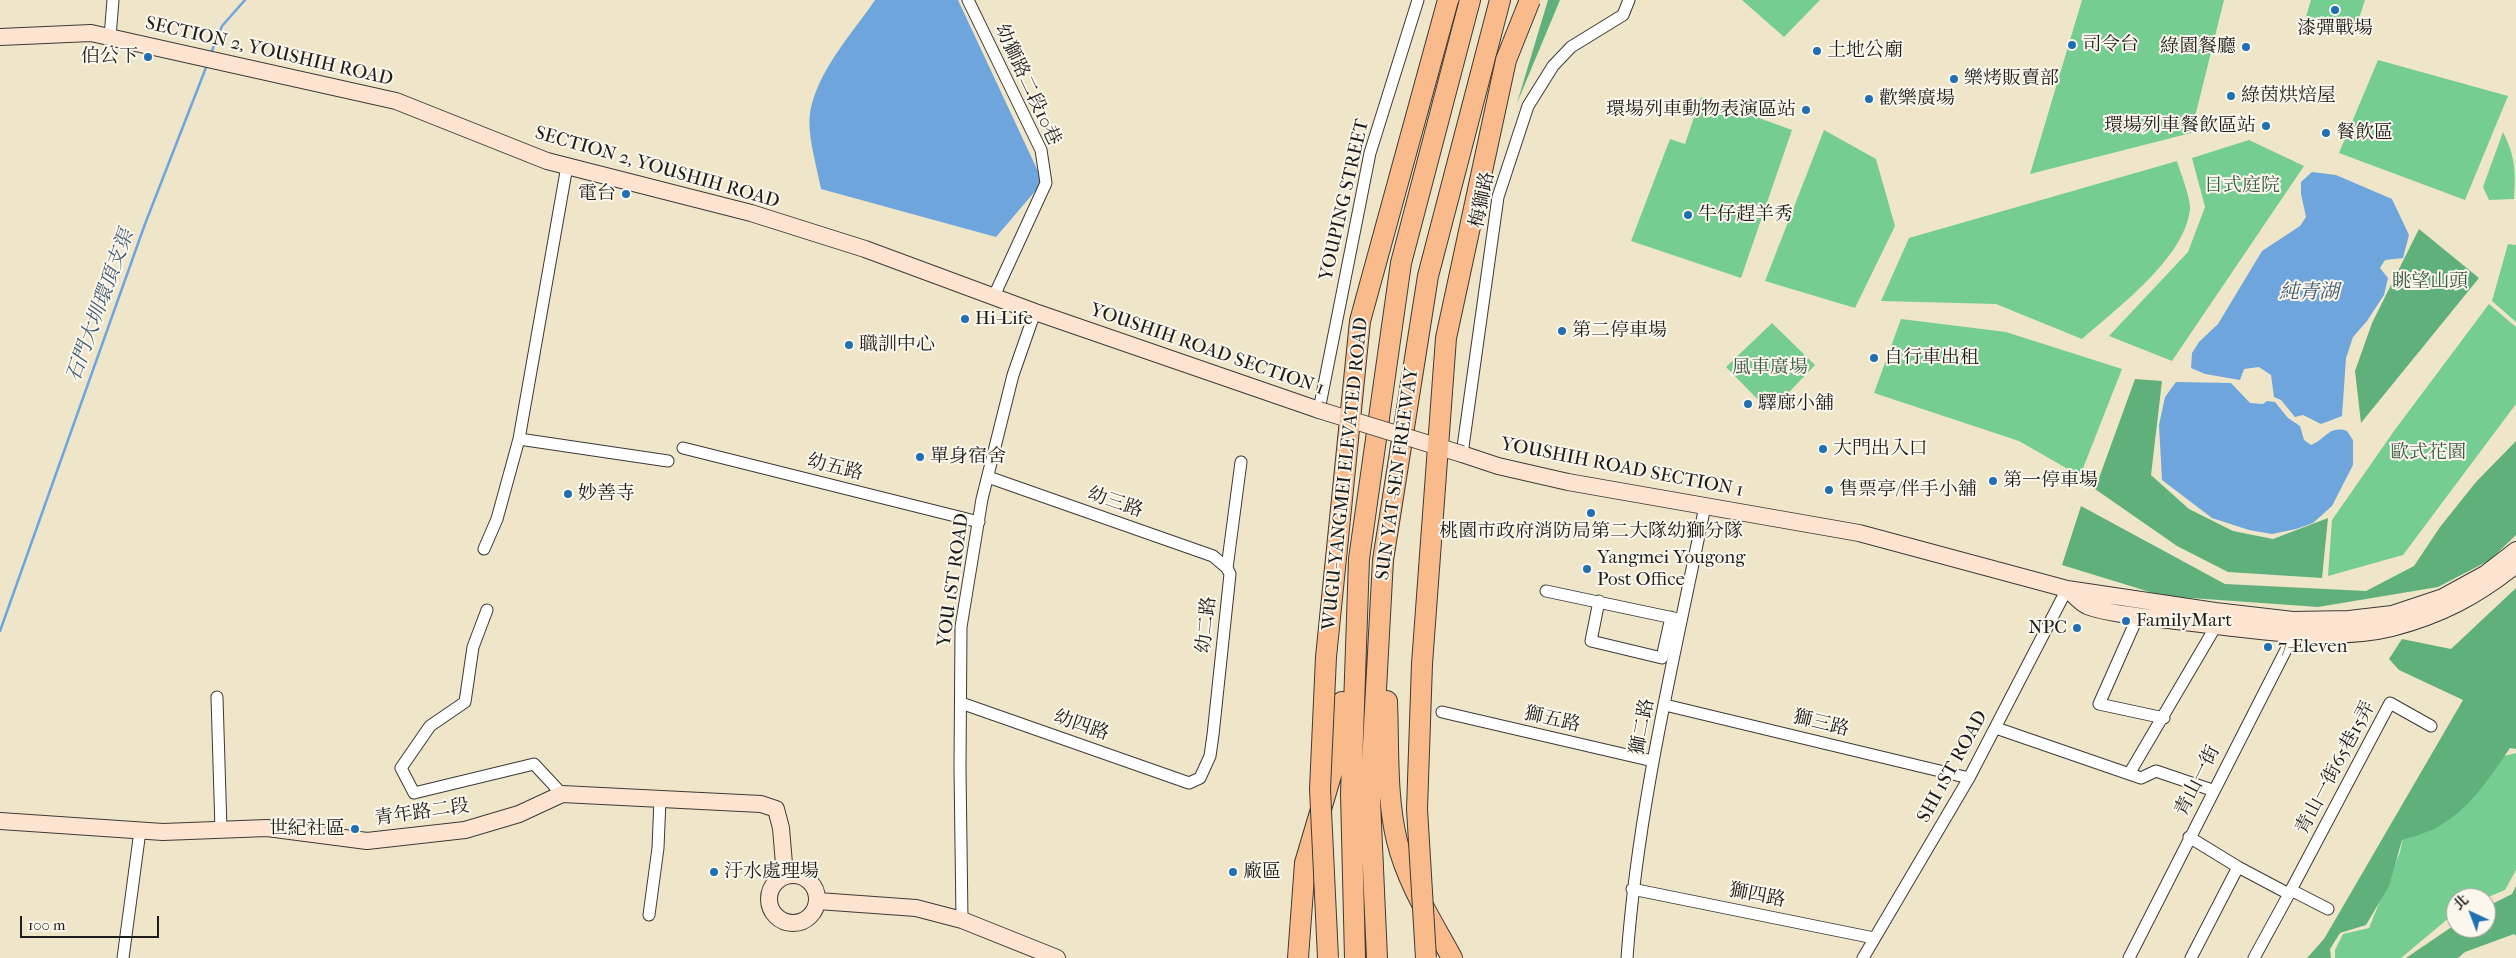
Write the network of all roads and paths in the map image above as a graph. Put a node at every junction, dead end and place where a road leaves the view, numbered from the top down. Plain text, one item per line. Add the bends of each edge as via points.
1 (113, 0) edge
2 (968, 0) edge
3 (1418, 0) edge
4 (1448, 0) edge
5 (1470, 0) edge
6 (1500, 0) edge
7 (1530, 0) edge
8 (1629, 0) edge
9 (0, 36) edge
10 (110, 37) junction
11 (567, 166) junction
12 (994, 296) junction
13 (1035, 312) junction
14 (1319, 410) junction
15 (520, 439) junction
16 (683, 448) dead end
17 (1462, 454) junction
18 (668, 461) dead end
19 (1241, 462) dead end
20 (988, 477) junction
21 (1705, 506) junction
22 (979, 522) junction
23 (484, 549) dead end
24 (2516, 550) edge
25 (1360, 559) junction
26 (2516, 566) edge
27 (1227, 568) junction
28 (1382, 586) junction
29 (2067, 589) junction
30 (1546, 591) dead end
31 (1599, 601) junction
32 (487, 610) dead end
33 (2138, 616) junction
34 (1676, 619) junction
35 (2216, 626) junction
36 (2293, 627) junction
37 (217, 697) dead end
38 (961, 703) junction
39 (1665, 705) junction
40 (1442, 712) dead end
41 (2164, 718) junction
42 (2431, 726) dead end
43 (1996, 728) junction
44 (1653, 761) junction
45 (2129, 774) junction
46 (1969, 778) junction
47 (1189, 783) joint
48 (2212, 790) junction
49 (562, 794) junction
50 (660, 799) junction
51 (0, 821) edge
52 (221, 830) junction
53 (140, 831) junction
54 (2189, 837) junction
55 (2238, 867) junction
56 (785, 876) junction
57 (1632, 888) junction
58 (2290, 892) junction
59 (818, 901) junction
60 (2328, 909) dead end
61 (649, 915) dead end
62 (962, 920) junction
63 (1299, 932) junction
64 (1874, 938) junction
65 (1440, 957) edge
66 (123, 958) edge
67 (1057, 958) edge
68 (1298, 958) edge
69 (1305, 958) edge
70 (1328, 958) edge
71 (1355, 958) edge
72 (1377, 958) edge
73 (1627, 958) edge
74 (1863, 958) edge
75 (2129, 958) edge
76 (2191, 958) edge
77 (2254, 958) edge

1 - 10 street
2 - 12 street, 幼獅路二段10巷 via 1041,150 1046,183
3 - 14 street, YOUPING STREET via 1370,153
4 - 70 highway, WUGU-YANGMEI ELEVATED ROAD, bridge via 1360,321 1326,657 1320,789
5 - 25 highway, SUN YAT-SEN FREEWAY via 1401,263
6 - 28 highway, SUN YAT-SEN FREEWAY via 1428,276 1383,560
7 - 65 highway, bridge via 1506,60 1446,338 1421,674 1417,809
8 - 17 street, 梅獅路 via 1623,15 1571,47 1553,66 1528,106 1498,197
9 - 10 street, SECTION 2, YOUSHIH ROAD via 91,33
10 - 11 street, SECTION 2, YOUSHIH ROAD via 396,101
11 - 12 street, SECTION 2, YOUSHIH ROAD via 751,213 866,249
11 - 15 street
12 - 13 street, SECTION 2, YOUSHIH ROAD
13 - 14 street, YOUSHIH ROAD SECTION 1
13 - 20 street, YOU 1ST ROAD via 1013,375
14 - 17 street, YOUSHIH ROAD SECTION 1, bridge
15 - 18 street
15 - 23 street via 497,519
16 - 22 street, 幼五路
17 - 21 street, YOUSHIH ROAD SECTION 1 via 1568,482
19 - 27 street, 幼二路
20 - 22 street, YOU 1ST ROAD
20 - 27 street, 幼三路 via 1213,556
21 - 29 street, YOUSHIH ROAD SECTION 1 via 1858,533
21 - 34 street, 獅二路
22 - 38 street, YOU 1ST ROAD via 961,627
24 - 36 street, YOUSHIH ROAD SECTION 1 via 2485,574 2443,597 2400,611
25 - 63 highway via 1335,762 1305,863
25 - 71 highway, SUN YAT-SEN FREEWAY via 1351,794
26 - 36 street, YOUSHIH ROAD SECTION 1 via 2444,612 2391,628 2366,632
27 - 47 street, 幼二路 via 1230,574 1210,756 1200,778
28 - 65 highway via 1392,806 1397,842 1411,880 1436,927
28 - 72 highway, SUN YAT-SEN FREEWAY via 1370,801
29 - 33 street, YOUSHIH ROAD SECTION 1 via 2086,606
29 - 36 street, YOUSHIH ROAD SECTION 1
29 - 43 street, SHI 1ST ROAD
30 - 31 street
31 - 34 street
31 - 34 street via 1591,641 1662,658
32 - 49 street via 473,647 465,702 430,726 401,768 414,793 534,764
33 - 35 street, YOUSHIH ROAD SECTION 1
33 - 41 street via 2099,704
34 - 39 street, 獅二路
35 - 36 street, YOUSHIH ROAD SECTION 1
35 - 41 street
36 - 48 street, 青山一街
37 - 52 street
38 - 47 street, 幼四路
38 - 62 street, YOU 1ST ROAD
39 - 44 street, 獅二路
39 - 46 street, 獅三路
40 - 44 street, 獅五路
41 - 45 street
42 - 58 street, 青山一街65巷15弄 via 2390,703
43 - 45 street
43 - 46 street, SHI 1ST ROAD
44 - 57 street, 獅二路
45 - 48 street via 2141,778 2156,771
46 - 64 street, SHI 1ST ROAD
48 - 54 street, 青山一街
49 - 50 street, 青年路二段
49 - 52 street, 青年路二段 via 519,814 466,830 368,841 267,828
50 - 56 street, 青年路二段 via 761,804 776,809
50 - 61 street via 658,848
51 - 53 street, 青年路二段
52 - 53 street, 青年路二段
53 - 66 street
54 - 55 street
54 - 75 street, 青山一街
55 - 58 street
55 - 76 street
56 - 59 street via 805,878 815,887
56 - 59 street via 770,891 768,902 779,920 799,924 815,911
57 - 64 street, 獅四路
57 - 73 street, 獅二路
58 - 60 street
58 - 77 street
59 - 62 street via 916,908
62 - 67 street
63 - 68 highway
63 - 69 highway
64 - 74 street, SHI 1ST ROAD

